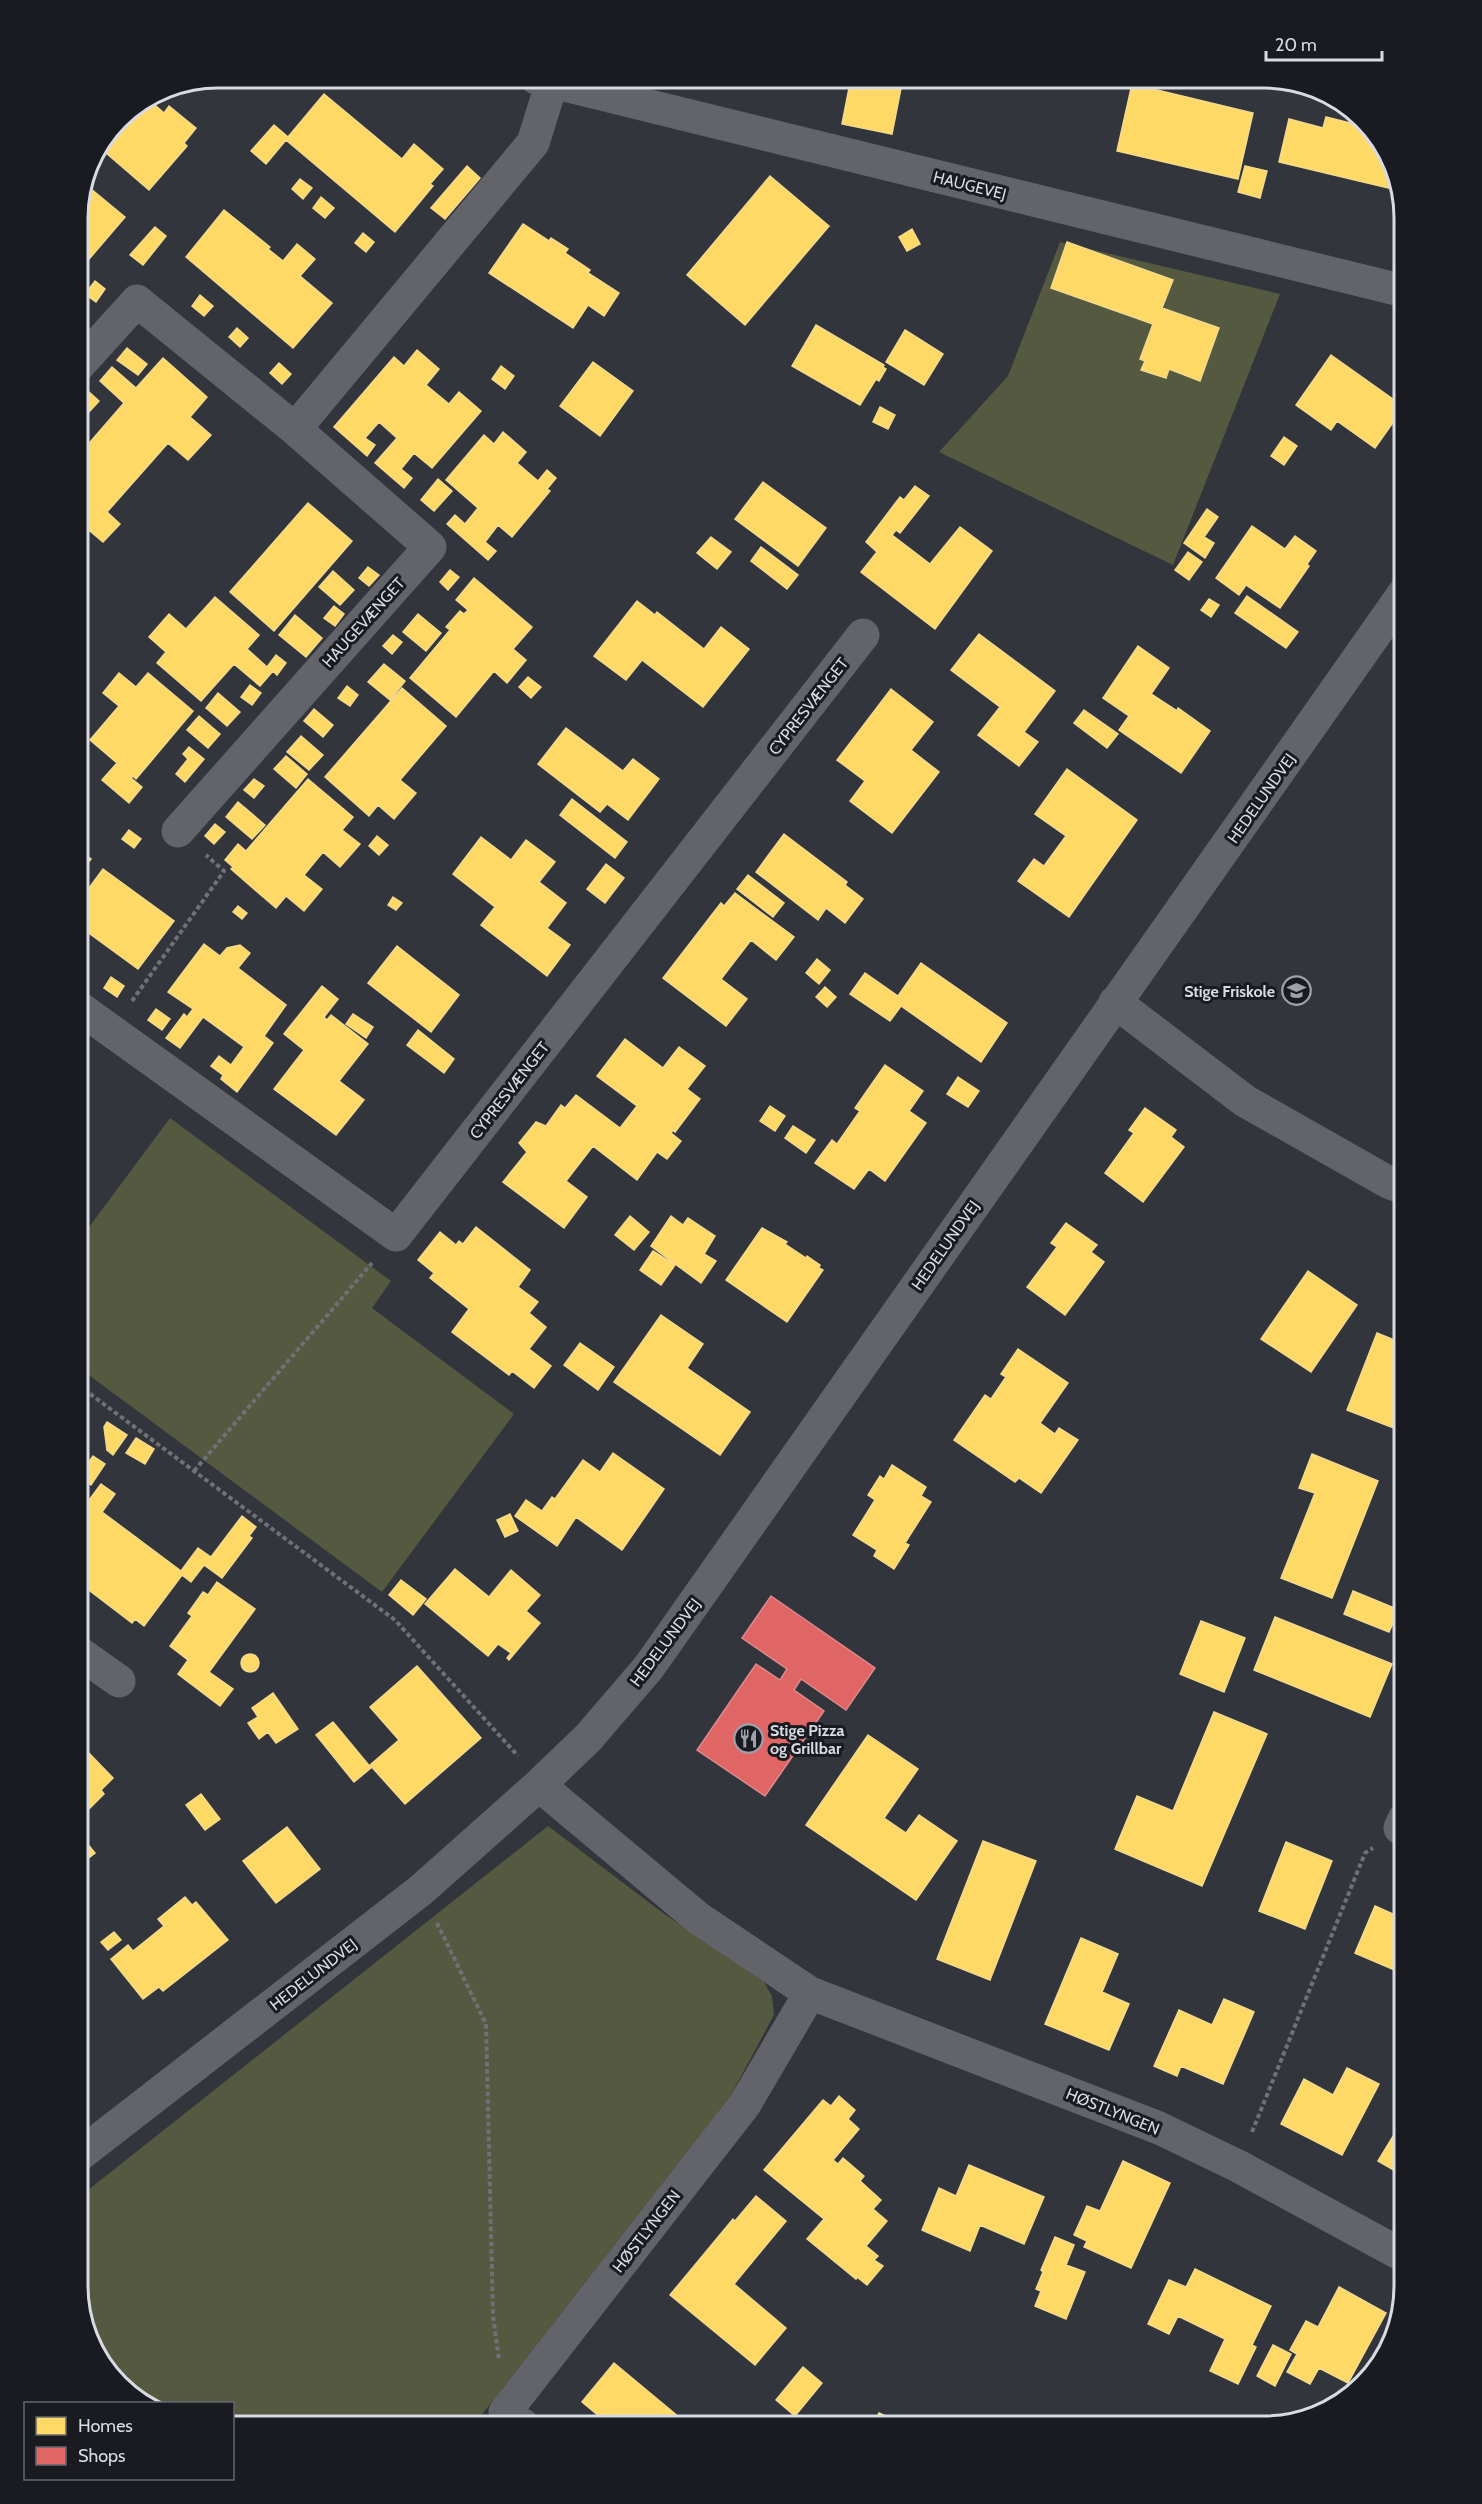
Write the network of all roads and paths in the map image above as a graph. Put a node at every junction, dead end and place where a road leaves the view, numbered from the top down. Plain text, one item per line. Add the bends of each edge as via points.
1 (542, 89) edge
2 (581, 89) edge
3 (1394, 289) edge
4 (89, 354) edge
5 (295, 429) junction
6 (1394, 606) edge
7 (863, 635) dead end
8 (178, 831) joint
9 (1115, 1002) junction
10 (89, 1015) edge
11 (111, 1031) junction
12 (1394, 1184) edge
13 (396, 1235) junction
14 (88, 1393) edge
15 (194, 1472) junction
16 (88, 1659) edge
17 (119, 1681) dead end
18 (539, 1785) junction
19 (1394, 1829) edge
20 (421, 1890) junction
21 (810, 1993) junction
22 (88, 2148) edge
23 (1238, 2166) junction
24 (1394, 2251) edge
25 (507, 2415) edge
26 (512, 2415) edge

1 - 5 street via 533,143
2 - 3 street, HAUGEVEJ
4 - 5 street, HAUGEVÆNGET via 137,301
5 - 8 street, HAUGEVÆNGET via 430,547
6 - 9 street, HEDELUNDVEJ
7 - 13 street, CYPRESVÆNGET
8 - 11 path via 224,871
9 - 12 street via 1245,1101
9 - 18 street, HEDELUNDVEJ via 650,1667 588,1738
10 - 11 street
11 - 13 street
13 - 15 path
14 - 15 path
15 - 18 path via 395,1620 519,1757
16 - 17 street
18 - 20 street, HEDELUNDVEJ
18 - 21 street, HØSTLYNGEN via 698,1918
19 - 23 path via 1365,1853
20 - 22 street, HEDELUNDVEJ
20 - 25 path via 486,2024 493,2316
21 - 23 street, HØSTLYNGEN via 1159,2128
21 - 26 street, HØSTLYNGEN via 745,2104
23 - 24 street, HØSTLYNGEN

